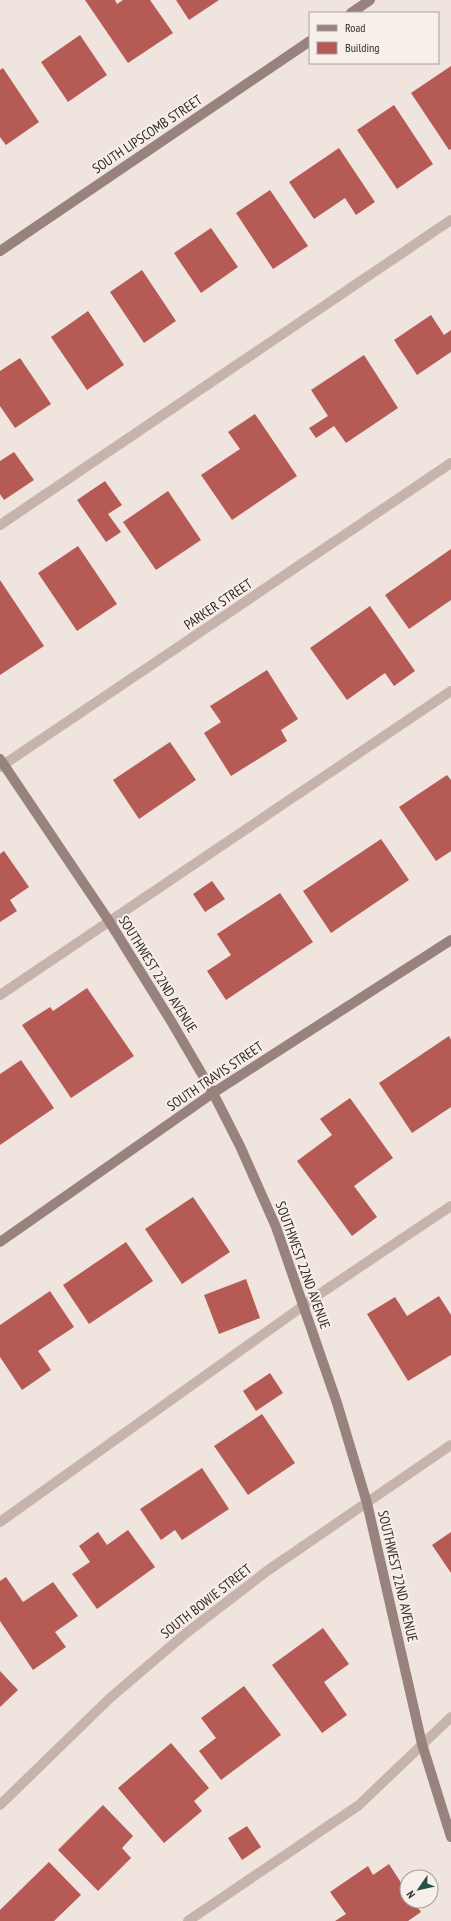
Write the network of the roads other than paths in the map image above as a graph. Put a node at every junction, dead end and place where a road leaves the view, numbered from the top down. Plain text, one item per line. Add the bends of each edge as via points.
1 (370, 0) edge
2 (352, 12) edge
3 (309, 42) edge
4 (451, 220) edge
5 (0, 251) edge
6 (451, 463) edge
7 (0, 525) edge
8 (451, 691) edge
9 (1, 764) edge
10 (109, 921) junction
11 (451, 940) edge
12 (0, 995) edge
13 (213, 1093) junction
14 (451, 1206) edge
15 (0, 1242) edge
16 (304, 1305) junction
17 (451, 1445) edge
18 (367, 1503) junction
19 (0, 1522) edge
20 (451, 1717) edge
21 (422, 1744) junction
22 (0, 1805) edge
23 (451, 1837) edge
24 (188, 1921) edge

1 - 2 street
3 - 5 street, SOUTH LIPSCOMB STREET
4 - 7 street
6 - 9 street, PARKER STREET
8 - 10 street
9 - 10 street, SOUTHWEST 22ND AVENUE
10 - 12 street
10 - 13 street, SOUTHWEST 22ND AVENUE
11 - 13 street, SOUTH TRAVIS STREET
13 - 15 street, SOUTH TRAVIS STREET
13 - 16 street, SOUTHWEST 22ND AVENUE via 276,1227
14 - 16 street
16 - 18 street, SOUTHWEST 22ND AVENUE
16 - 19 street
17 - 18 street, SOUTH BOWIE STREET
18 - 21 street, SOUTHWEST 22ND AVENUE
18 - 22 street, SOUTH BOWIE STREET via 267,1571 185,1634 110,1698
20 - 21 street
21 - 23 street, SOUTHWEST 22ND AVENUE
21 - 24 street via 358,1804

